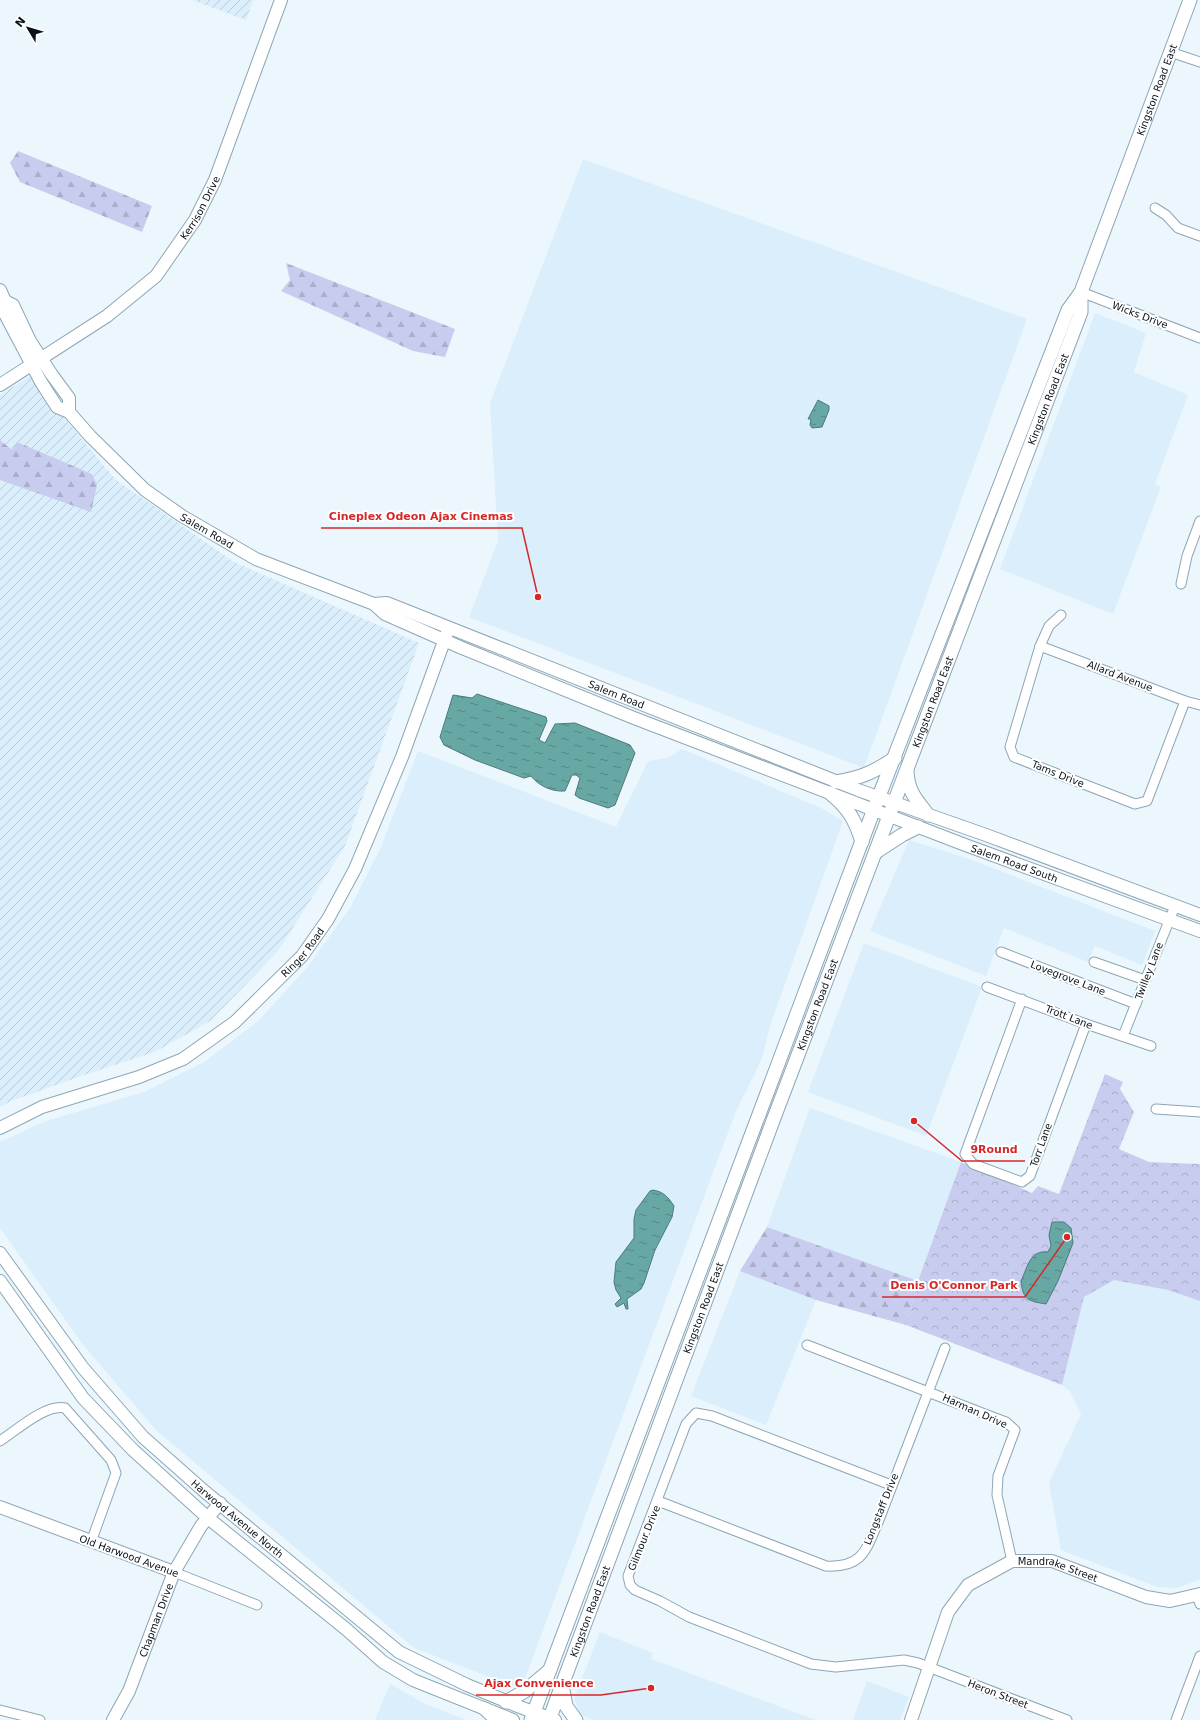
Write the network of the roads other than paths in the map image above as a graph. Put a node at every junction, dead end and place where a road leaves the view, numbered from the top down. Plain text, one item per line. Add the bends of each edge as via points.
1 (281, 0) edge
2 (1190, 0) edge
3 (1170, 52) junction
4 (1200, 62) edge
5 (1155, 208) dead end
6 (1200, 236) edge
7 (0, 290) edge
8 (1081, 292) junction
9 (1200, 338) edge
10 (36, 361) junction
11 (0, 385) edge
12 (1200, 521) edge
13 (1181, 584) dead end
14 (374, 604) junction
15 (1061, 615) dead end
16 (449, 628) junction
17 (444, 640) junction
18 (1040, 646) junction
19 (1185, 701) junction
20 (1200, 705) edge
21 (895, 758) junction
22 (907, 771) junction
23 (833, 787) junction
24 (858, 790) joint
25 (876, 803) junction
26 (892, 810) junction
27 (928, 815) junction
28 (918, 827) junction
29 (862, 842) junction
30 (876, 852) junction
31 (1175, 906) junction
32 (1200, 915) edge
33 (1169, 920) junction
34 (1200, 931) edge
35 (1001, 952) dead end
36 (1094, 962) dead end
37 (1145, 980) junction
38 (987, 987) dead end
39 (1022, 999) junction
40 (1136, 1004) junction
41 (1086, 1024) junction
42 (1124, 1036) junction
43 (1151, 1046) dead end
44 (1156, 1108) dead end
45 (1200, 1112) edge
46 (0, 1128) edge
47 (0, 1253) edge
48 (0, 1281) edge
49 (807, 1345) dead end
50 (945, 1348) dead end
51 (929, 1391) junction
52 (0, 1441) edge
53 (891, 1485) junction
54 (658, 1501) junction
55 (220, 1503) junction
56 (0, 1507) edge
57 (208, 1518) junction
58 (91, 1542) junction
59 (1012, 1561) junction
60 (174, 1572) junction
61 (1199, 1598) edge
62 (258, 1605) dead end
63 (1200, 1656) edge
64 (929, 1667) junction
65 (550, 1670) junction
66 (562, 1686) junction
67 (506, 1702) junction
68 (0, 1710) edge
69 (485, 1710) junction
70 (532, 1716) edge
71 (551, 1719) edge
72 (40, 1720) edge
73 (113, 1720) edge
74 (497, 1720) edge
75 (514, 1720) edge
76 (576, 1720) edge
77 (911, 1720) edge
78 (1067, 1720) edge
79 (1177, 1720) edge

1 - 10 main road, Kerrison Drive via 215,180 191,226 156,276 136,294 107,316
2 - 3 main road, Kingston Road East
3 - 4 street
3 - 8 main road, Kingston Road East
5 - 6 street via 1178,228
7 - 10 main road, Salem Road via 5,301 13,305
8 - 9 street, Wicks Drive
8 - 21 main road, Kingston Road East via 1064,320
8 - 22 main road, Kingston Road East via 1081,312 953,644
10 - 11 main road, Kerrison Drive
10 - 14 main road, Salem Road via 69,398 69,412 145,490 182,516 256,559
12 - 13 street via 1187,556
14 - 16 main road, Salem Road via 387,603
14 - 17 main road, Salem Road via 385,614
15 - 18 street, Tams Drive via 1049,626
16 - 17 main road, Ringer Road
16 - 23 main road, Salem Road
17 - 23 main road, Salem Road via 634,718
17 - 46 main road, Ringer Road via 402,757 355,869 328,919 302,956 235,1022 183,1059 139,1077 42,1107
18 - 19 street, Allard Avenue
18 - 19 street, Tams Drive via 1010,747 1014,757 1135,804 1146,801
19 - 20 street, Allard Avenue
21 - 23 main road via 872,773
21 - 25 main road, Kingston Road East
22 - 26 main road, Kingston Road East
22 - 27 main road via 908,784 913,796
23 - 24 main road, Salem Road
23 - 25 main road, Salem Road South
23 - 29 main road via 857,824
24 - 25 main road, Salem Road South
25 - 26 main road, Salem Road South
25 - 29 main road, Kingston Road East
26 - 27 main road, Salem Road South
26 - 28 main road, Salem Road South
26 - 30 main road, Kingston Road East
27 - 31 main road, Salem Road South
28 - 30 main road
28 - 33 main road, Salem Road South
29 - 65 main road, Kingston Road East
30 - 66 main road, Kingston Road East
31 - 32 main road, Salem Road South
31 - 33 street, Twilley Lane
33 - 34 main road, Salem Road South
33 - 37 street, Twilley Lane
35 - 40 street, Lovegrove Lane
36 - 37 street
37 - 40 street, Twilley Lane
38 - 39 street, Trott Lane
39 - 41 street, Trott Lane
39 - 41 street, Torr Lane via 965,1154 973,1164 1022,1182 1030,1176
40 - 42 street, Twilley Lane
41 - 42 street, Trott Lane
42 - 43 street, Trott Lane
44 - 45 street
47 - 55 main road, Harwood Avenue North via 83,1368 138,1432
48 - 57 main road, Harwood Avenue North via 84,1398 133,1450
49 - 51 street, Harman Drive
50 - 51 street, Longstaff Drive
51 - 53 street, Longstaff Drive
51 - 59 street, Harman Drive via 1006,1422 1015,1430 998,1476 997,1495
52 - 58 street via 46,1410 57,1406 65,1408 111,1460 116,1473
53 - 54 street, Longstaff Drive via 874,1532 858,1560 841,1566 826,1566
53 - 54 street, Gilmour Drive via 712,1416 696,1413 686,1424
54 - 64 street, Gilmour Drive via 628,1576 635,1590 689,1617 811,1664 836,1667 904,1660
55 - 57 main road, Chapman Drive
55 - 67 main road, Harwood Avenue North via 399,1652
56 - 58 main road, Old Harwood Avenue
57 - 60 main road, Chapman Drive via 188,1545
57 - 69 main road, Harwood Avenue North via 383,1662 413,1680
58 - 60 main road, Old Harwood Avenue
59 - 61 main road, Mandrake Street via 1052,1561 1146,1597 1170,1601
59 - 64 main road, Mandrake Street via 968,1586 948,1612
60 - 62 street, Old Harwood Avenue
60 - 73 main road, Chapman Drive via 129,1691
63 - 79 street
64 - 77 main road, Mandrake Street
64 - 78 street, Heron Street
65 - 67 main road via 525,1691
65 - 70 main road, Kingston Road East
66 - 71 main road, Kingston Road East
66 - 76 main road via 566,1706
67 - 70 main road, Harwood Avenue North
68 - 72 street
69 - 74 main road
69 - 75 main road, Harwood Avenue North
70 - 71 main road

